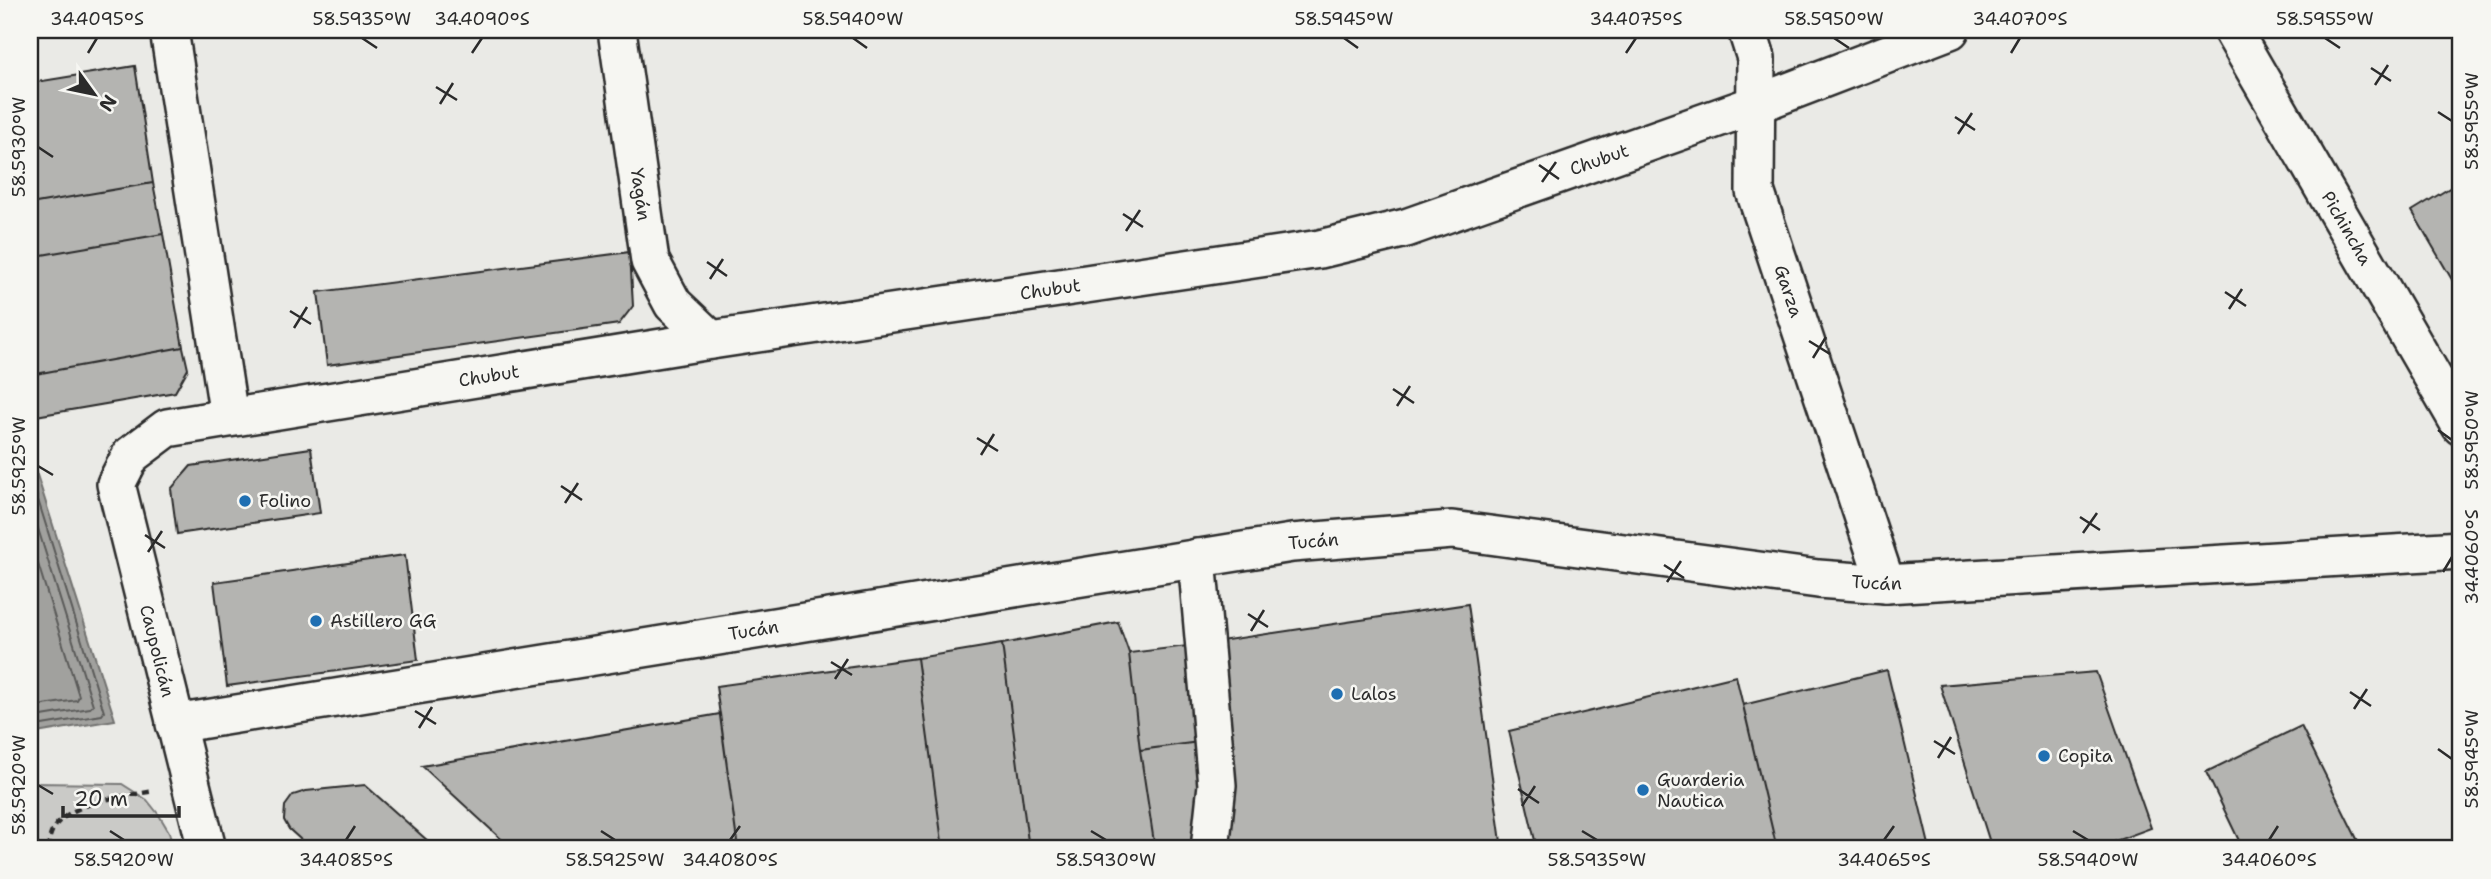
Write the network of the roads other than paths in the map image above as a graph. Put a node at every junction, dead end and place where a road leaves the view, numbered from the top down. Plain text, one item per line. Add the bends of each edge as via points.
1 (169, 30) edge
2 (617, 30) edge
3 (1748, 30) edge
4 (1950, 30) edge
5 (2232, 30) edge
6 (1757, 104) junction
7 (711, 340) junction
8 (229, 417) junction
9 (2461, 426) edge
10 (131, 455) joint
11 (2461, 550) edge
12 (1197, 558) junction
13 (1886, 584) junction
14 (175, 724) junction
15 (207, 849) edge
16 (1210, 849) edge

1 - 8 street
2 - 7 street, Yagán via 650,261 673,303
3 - 6 street, Garza via 1756,58
4 - 6 street, Chubut
5 - 9 street, Pichincha
6 - 7 street, Chubut via 1406,228 1320,249
6 - 13 street, Garza via 1755,191
7 - 8 street, Chubut
8 - 10 street, Chubut via 167,428
10 - 14 street, Caupolicán via 116,484
11 - 13 street, Tucán
12 - 13 street, Tucán via 1292,542 1452,530
12 - 14 street, Tucán
12 - 16 street via 1217,785
14 - 15 street, Caupolicán

